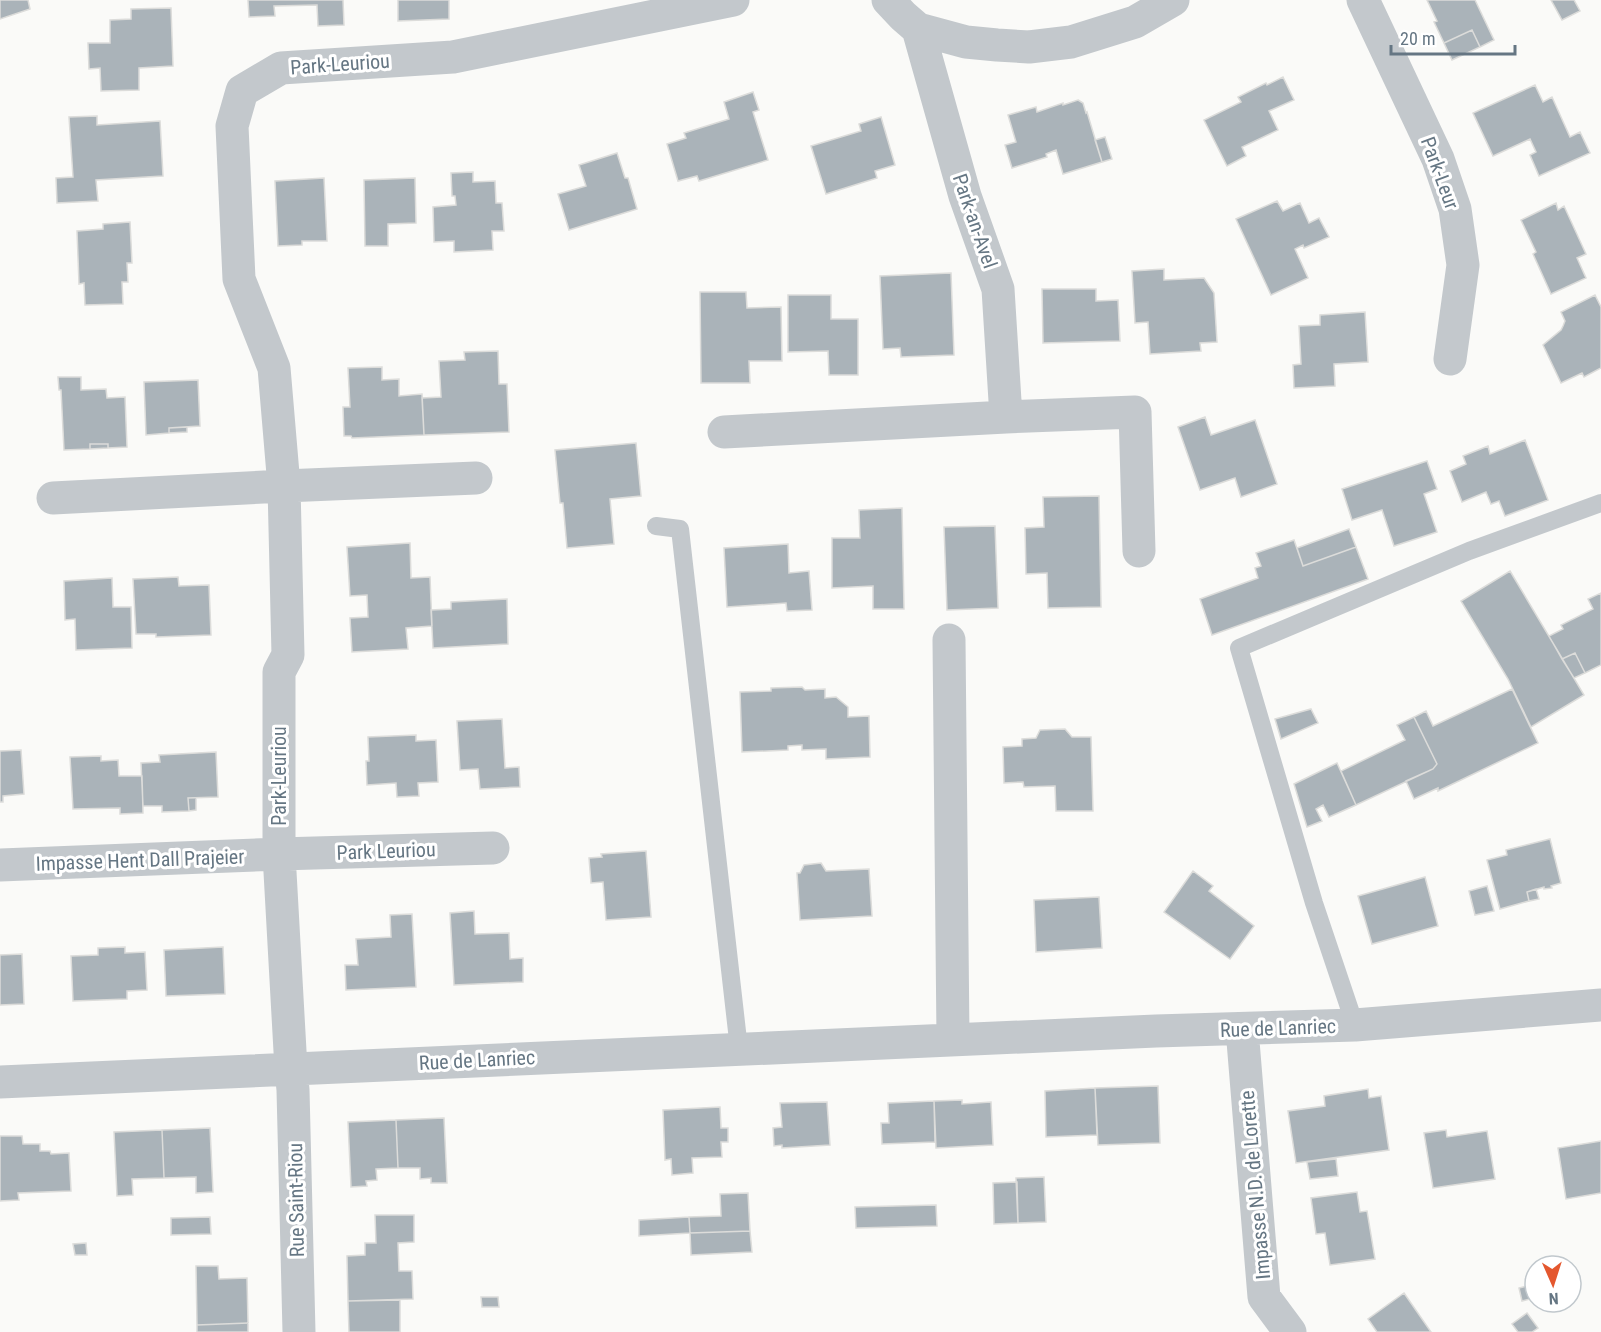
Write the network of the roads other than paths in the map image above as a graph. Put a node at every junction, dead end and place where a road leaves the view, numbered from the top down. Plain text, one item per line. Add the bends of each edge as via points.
1 (733, 0) edge
2 (888, 0) edge
3 (1173, 0) edge
4 (1363, 0) edge
5 (918, 30) junction
6 (1450, 358) dead end
7 (1006, 417) junction
8 (724, 432) dead end
9 (476, 478) dead end
10 (284, 486) junction
11 (53, 498) dead end
12 (1601, 503) edge
13 (656, 526) dead end
14 (1139, 551) dead end
15 (949, 640) dead end
16 (493, 848) dead end
17 (279, 854) junction
18 (0, 865) edge
19 (1601, 1005) edge
20 (1355, 1025) junction
21 (1242, 1029) junction
22 (953, 1040) junction
23 (739, 1049) junction
24 (291, 1069) junction
25 (0, 1082) edge
26 (299, 1332) edge
27 (1290, 1332) edge

1 - 10 street, Park-Leuriou via 453,57 281,68 242,91 232,126 239,279 274,368
2 - 5 street
3 - 5 street via 1135,22 1071,42 1029,47 966,42
4 - 6 street, Park-Leur via 1438,159 1455,209 1463,265
5 - 7 street, Park-an-Avel via 965,196 998,289
7 - 8 street
7 - 14 street via 1136,412
9 - 10 street
10 - 11 street
10 - 17 street, Park-Leuriou via 288,655 279,672
12 - 20 lane via 1469,551 1239,648 1314,903
13 - 23 lane via 680,529
15 - 22 street
16 - 17 street, Park Leuriou
17 - 18 street, Impasse Hent Dall Prajeier
17 - 24 street, Park-Leuriou
19 - 20 street, Rue de Lanriec
20 - 21 street, Rue de Lanriec
21 - 22 street, Rue de Lanriec
21 - 27 street, Impasse N.D. de Lorette via 1264,1297
22 - 23 street, Rue de Lanriec
23 - 24 street, Rue de Lanriec
24 - 25 street, Rue de Lanriec
24 - 26 street, Rue Saint-Riou

